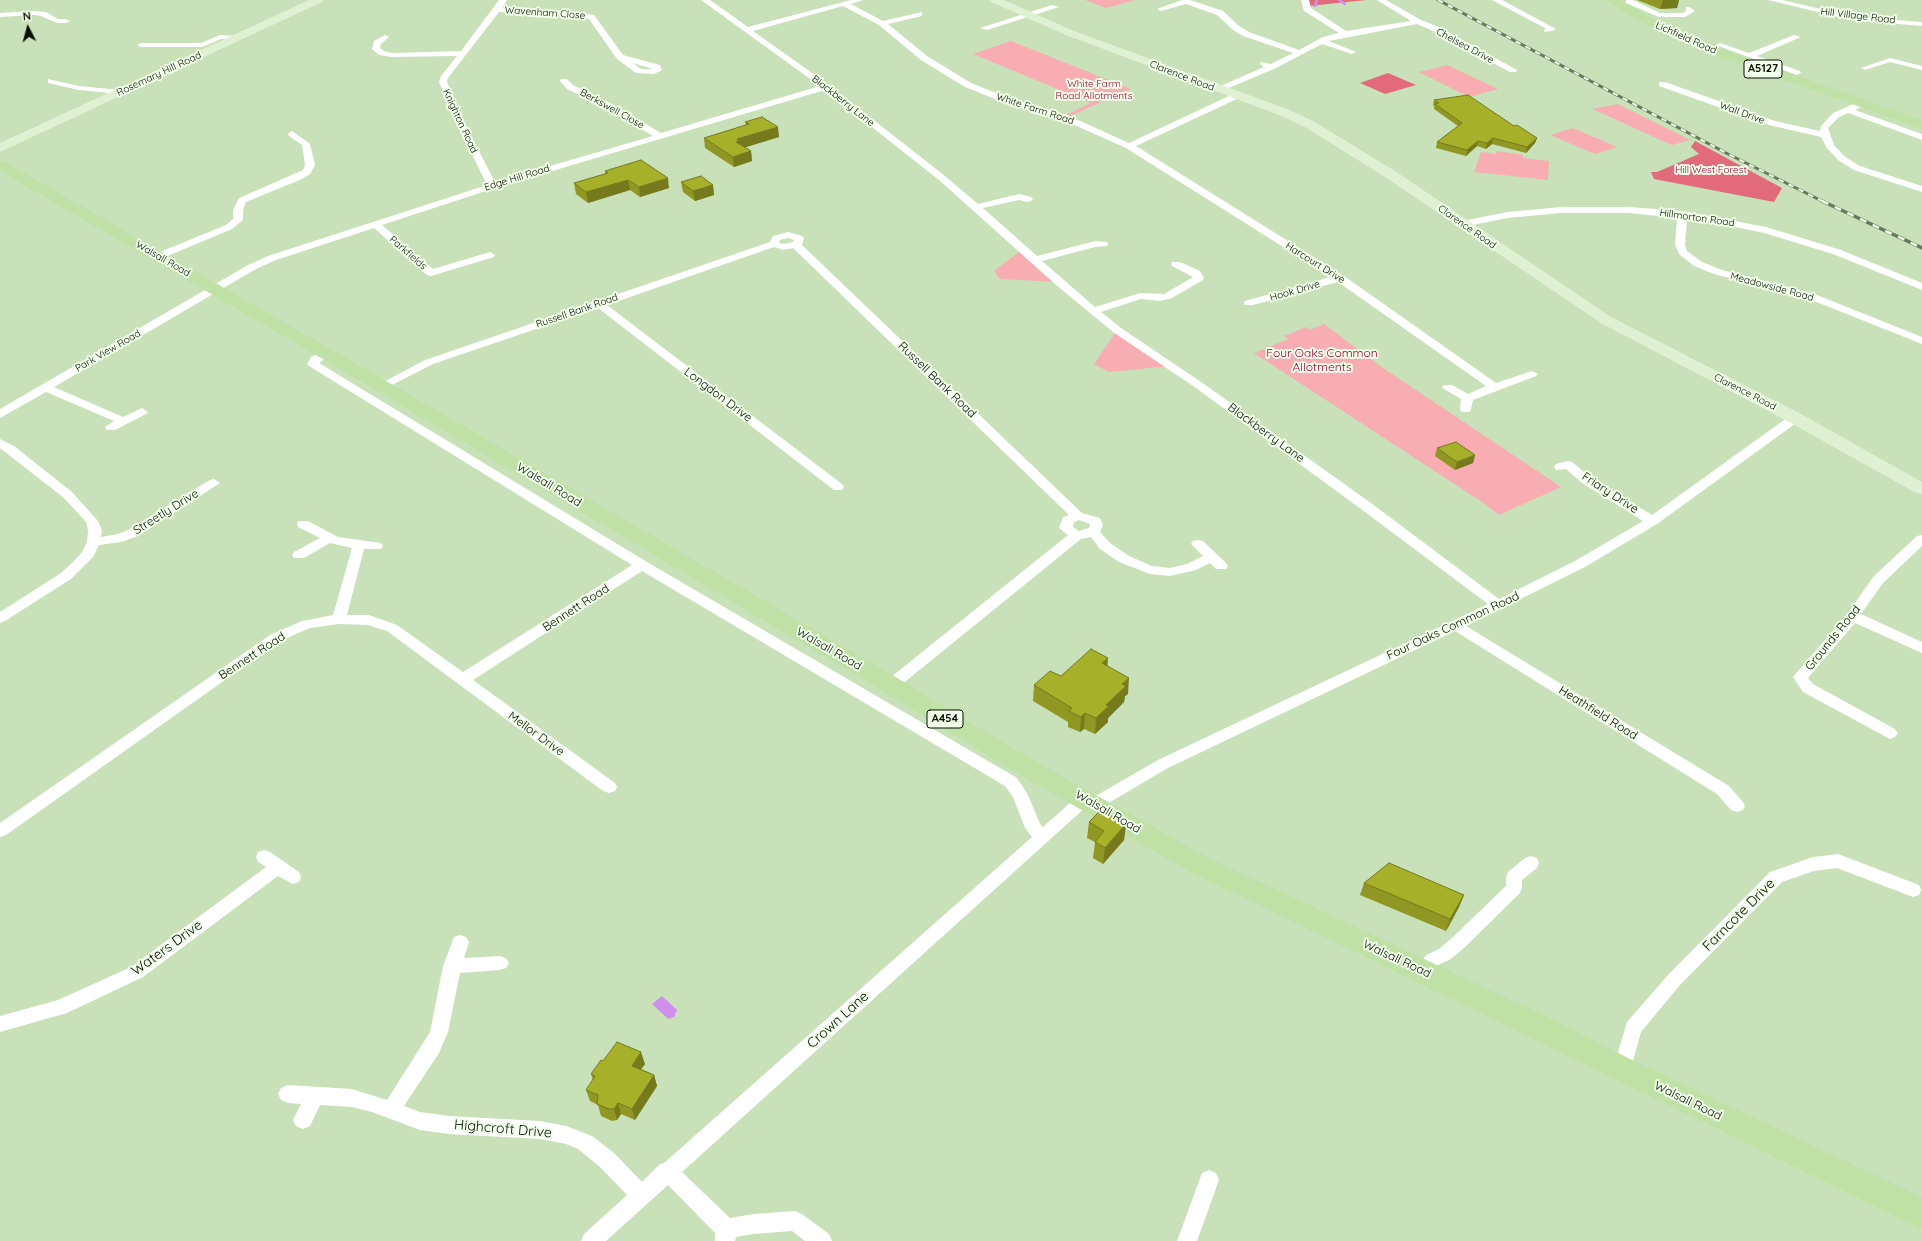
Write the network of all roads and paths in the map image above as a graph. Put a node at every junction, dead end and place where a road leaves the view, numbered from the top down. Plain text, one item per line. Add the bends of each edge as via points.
1 (318, 0) edge
2 (502, 0) edge
3 (705, 0) edge
4 (856, 0) edge
5 (995, 0) edge
6 (1305, 0) edge
7 (1381, 0) edge
8 (1510, 0) edge
9 (1610, 0) edge
10 (1772, 0) edge
11 (1186, 1) edge
12 (1498, 1) edge
13 (1628, 1) dead end
14 (844, 4) junction
15 (1055, 7) dead end
16 (1689, 8) dead end
17 (1161, 9) dead end
18 (497, 10) junction
19 (1650, 11) junction
20 (920, 14) dead end
21 (0, 15) edge
22 (1026, 15) junction
23 (1636, 15) junction
24 (57, 21) junction
25 (66, 21) dead end
26 (1418, 22) junction
27 (882, 23) junction
28 (1922, 24) edge
29 (49, 25) dead end
30 (984, 28) dead end
31 (1553, 29) dead end
32 (746, 30) junction
33 (394, 34) dead end
34 (1345, 34) junction
35 (1797, 37) dead end
36 (237, 38) junction
37 (1322, 41) junction
38 (141, 45) dead end
39 (1720, 45) dead end
40 (1298, 52) junction
41 (1357, 52) dead end
42 (464, 53) junction
43 (1749, 56) junction
44 (620, 58) dead end
45 (1771, 68) junction
46 (1865, 68) dead end
47 (1922, 68) edge
48 (1519, 71) dead end
49 (1797, 73) dead end
50 (51, 81) dead end
51 (564, 81) dead end
52 (1662, 84) dead end
53 (826, 87) junction
54 (1219, 90) junction
55 (120, 92) junction
56 (1236, 96) junction
57 (1861, 104) junction
58 (1847, 110) junction
59 (1922, 125) edge
60 (292, 134) dead end
61 (1825, 135) junction
62 (660, 136) junction
63 (1922, 137) edge
64 (1129, 146) junction
65 (0, 148) edge
66 (0, 166) edge
67 (492, 186) junction
68 (1922, 189) edge
69 (1028, 198) dead end
70 (976, 207) junction
71 (1682, 214) junction
72 (375, 224) junction
73 (1463, 224) junction
74 (1103, 244) dead end
75 (490, 255) dead end
76 (158, 256) junction
77 (1035, 260) junction
78 (1176, 264) dead end
79 (1340, 278) junction
80 (1922, 287) edge
81 (216, 289) junction
82 (598, 303) junction
83 (1249, 303) dead end
84 (1093, 311) junction
85 (1922, 341) edge
86 (326, 354) junction
87 (1532, 374) dead end
88 (382, 386) junction
89 (45, 387) junction
90 (1448, 387) dead end
91 (1496, 387) junction
92 (142, 412) dead end
93 (0, 414) edge
94 (1795, 418) junction
95 (122, 421) junction
96 (111, 427) dead end
97 (0, 443) edge
98 (1567, 464) dead end
99 (214, 483) dead end
100 (838, 487) dead end
101 (1922, 489) edge
102 (1078, 516) junction
103 (1652, 520) junction
104 (303, 524) dead end
105 (1094, 531) junction
106 (1078, 535) junction
107 (329, 538) junction
108 (1922, 539) edge
109 (94, 542) junction
110 (1198, 544) dead end
111 (359, 545) junction
112 (376, 546) dead end
113 (299, 555) dead end
114 (1211, 557) junction
115 (642, 565) junction
116 (1221, 566) dead end
117 (1498, 605) junction
118 (1853, 616) junction
119 (0, 618) edge
120 (339, 619) junction
121 (1454, 625) junction
122 (1922, 648) edge
123 (463, 680) junction
124 (891, 685) junction
125 (1890, 733) dead end
126 (609, 788) dead end
127 (1089, 801) junction
128 (1737, 806) dead end
129 (0, 830) edge
130 (1044, 837) junction
131 (1530, 863) dead end
132 (293, 877) dead end
133 (1913, 890) dead end
134 (460, 942) dead end
135 (500, 963) dead end
136 (452, 966) junction
137 (1424, 972) junction
138 (0, 1024) edge
139 (1622, 1070) junction
140 (288, 1094) dead end
141 (314, 1096) junction
142 (391, 1110) junction
143 (303, 1120) dead end
144 (667, 1171) junction
145 (1210, 1180) dead end
146 (642, 1196) junction
147 (1922, 1213) edge
148 (726, 1235) edge
149 (591, 1241) edge
150 (822, 1241) edge
151 (1187, 1241) edge

1 - 36 street, Rosemary Hill Road
2 - 18 street, Knighton Road
3 - 32 street, Blackberry Lane
4 - 14 street
5 - 22 street, Clarence Road
6 - 34 street via 1307,9
7 - 26 street, Chelsea Drive
8 - 12 street
9 - 23 main road, Lichfield Road / A5127
10 - 28 street, Hill Village Road via 1851,18
11 - 17 street
11 - 40 street via 1220,13 1246,34
12 - 31 street
13 - 19 street
14 - 27 street, White Farm Road
14 - 32 street
15 - 22 street
16 - 19 street via 1691,12 1675,16
18 - 42 street, Knighton Road
18 - 44 street, Wavenham Close via 568,13 591,17
19 - 23 street
20 - 27 street
21 - 24 street via 43,14
22 - 30 street
22 - 54 street, Clarence Road
23 - 45 main road, Lichfield Road / A5127 via 1710,49
24 - 25 street
24 - 29 street
26 - 34 street
26 - 48 street, Chelsea Drive
27 - 64 street, White Farm Road via 924,58 968,85 1008,101 1064,118
32 - 53 street, Blackberry Lane
33 - 42 street via 385,36 377,43 376,49 392,55
34 - 37 street
35 - 43 street
36 - 38 street via 220,37 202,45
36 - 55 street, Rosemary Hill Road
37 - 40 street
37 - 41 street
39 - 43 street, Lichfield Road
40 - 54 street via 1289,59 1267,66
42 - 67 street, Knighton Road via 443,82
43 - 45 street, Lichfield Road
45 - 49 street, Lichfield Road
45 - 57 main road, Lichfield Road / A5127
46 - 47 street via 1890,60
50 - 55 street via 79,88 100,88
51 - 62 street, Berkswell Close via 570,87
52 - 61 street, Wall Drive via 1772,124
53 - 62 street, Edge Hill Road
53 - 70 street, Blackberry Lane
54 - 56 street, Clarence Road
55 - 65 street, Rosemary Hill Road
56 - 64 street
56 - 73 street, Clarence Road via 1283,112 1315,127
57 - 58 street
57 - 59 main road, Lichfield Road / A5127
58 - 61 street via 1829,121 1824,128
58 - 63 street
60 - 76 street via 306,144 310,164 307,172 242,200 238,220 229,227
61 - 68 street via 1834,152 1853,166 1876,176
62 - 67 street, Edge Hill Road
64 - 79 street, Harcourt Drive
66 - 76 main road, Walsall Road / A454
67 - 72 street, Edge Hill Road
69 - 70 street via 1019,197
70 - 77 street, Blackberry Lane
71 - 73 street, Hillmorton Road via 1629,210 1561,210 1507,215
71 - 80 street, Hillmorton Road via 1734,223 1796,239 1844,254
71 - 85 street, Meadowside Road via 1680,245 1683,252 1698,264 1718,272 1808,295
72 - 75 street, Parkfields via 431,273
72 - 81 street, Edge Hill Road via 272,258
73 - 94 street, Clarence Road via 1606,320
74 - 77 street
76 - 81 main road, Walsall Road / A454
77 - 84 street, Blackberry Lane
78 - 84 street via 1196,273 1199,278 1168,296 1140,296
79 - 83 street, Hook Drive
79 - 91 street, Harcourt Drive
81 - 86 main road, Walsall Road / A454
81 - 89 street, Park View Road
82 - 88 street, Russell Bank Road via 429,362
82 - 100 street, Longdon Drive
82 - 102 street, Russell Bank Road via 774,244 783,247 796,245
84 - 117 street, Blackberry Lane via 1200,386
86 - 88 main road, Walsall Road / A454
86 - 115 street, Walsall Road via 315,359 313,364
87 - 91 street
88 - 124 main road, Walsall Road / A454
89 - 93 street, Park View Road
89 - 95 street
90 - 91 street via 1466,404
92 - 95 street
94 - 101 street, Clarence Road
94 - 103 street, Four Oaks Common Road
95 - 96 street
97 - 109 street via 81,508 92,521 95,530
98 - 103 street, Friary Drive via 1586,480
99 - 109 street, Streetly Drive via 133,533 121,538
102 - 105 street, Russell Bank Road via 1095,521
102 - 106 street via 1068,520 1066,528
103 - 117 street, Four Oaks Common Road via 1580,564
104 - 107 street
105 - 106 street
105 - 114 street via 1105,546 1124,559 1172,576
106 - 124 street
107 - 111 street
107 - 113 street
108 - 118 street, Grounds Road via 1878,580
109 - 119 street via 88,554 66,576
110 - 114 street
111 - 112 street
111 - 120 street
114 - 116 street
115 - 123 street, Bennett Road
115 - 130 street, Walsall Road via 1011,782 1020,795 1033,828
117 - 121 street, Four Oaks Common Road
118 - 122 street
118 - 125 street, Grounds Road via 1800,677 1808,688
120 - 123 street, Bennett Road via 369,620 392,628
120 - 129 street, Bennett Road via 307,624 275,638
121 - 127 street, Four Oaks Common Road
121 - 128 street, Heathfield Road via 1723,790
123 - 126 street, Mellor Drive
124 - 127 main road, Walsall Road / A454 via 1010,758
127 - 130 street, Crown Lane
127 - 137 main road, Walsall Road / A454 via 1196,863
130 - 144 street, Crown Lane
131 - 137 street via 1514,877 1514,888 1459,942 1445,954 1432,960
132 - 138 street, Waters Drive via 271,862 137,972 61,1007
133 - 139 street, Farncote Drive via 1838,861 1813,864 1776,877 1674,980 1633,1028
134 - 136 street
135 - 136 street
136 - 142 street via 439,1032
137 - 139 main road, Walsall Road / A454 via 1542,1028
139 - 147 main road, Walsall Road / A454
140 - 141 street, Highcroft Drive
141 - 142 street, Highcroft Drive via 352,1098
141 - 143 street
142 - 146 street, Highcroft Drive via 420,1121 540,1130 566,1135 585,1142 607,1160
144 - 146 street, Crown Lane
144 - 148 street
145 - 151 street
146 - 149 street, Crown Lane
148 - 150 street via 753,1224 795,1221

